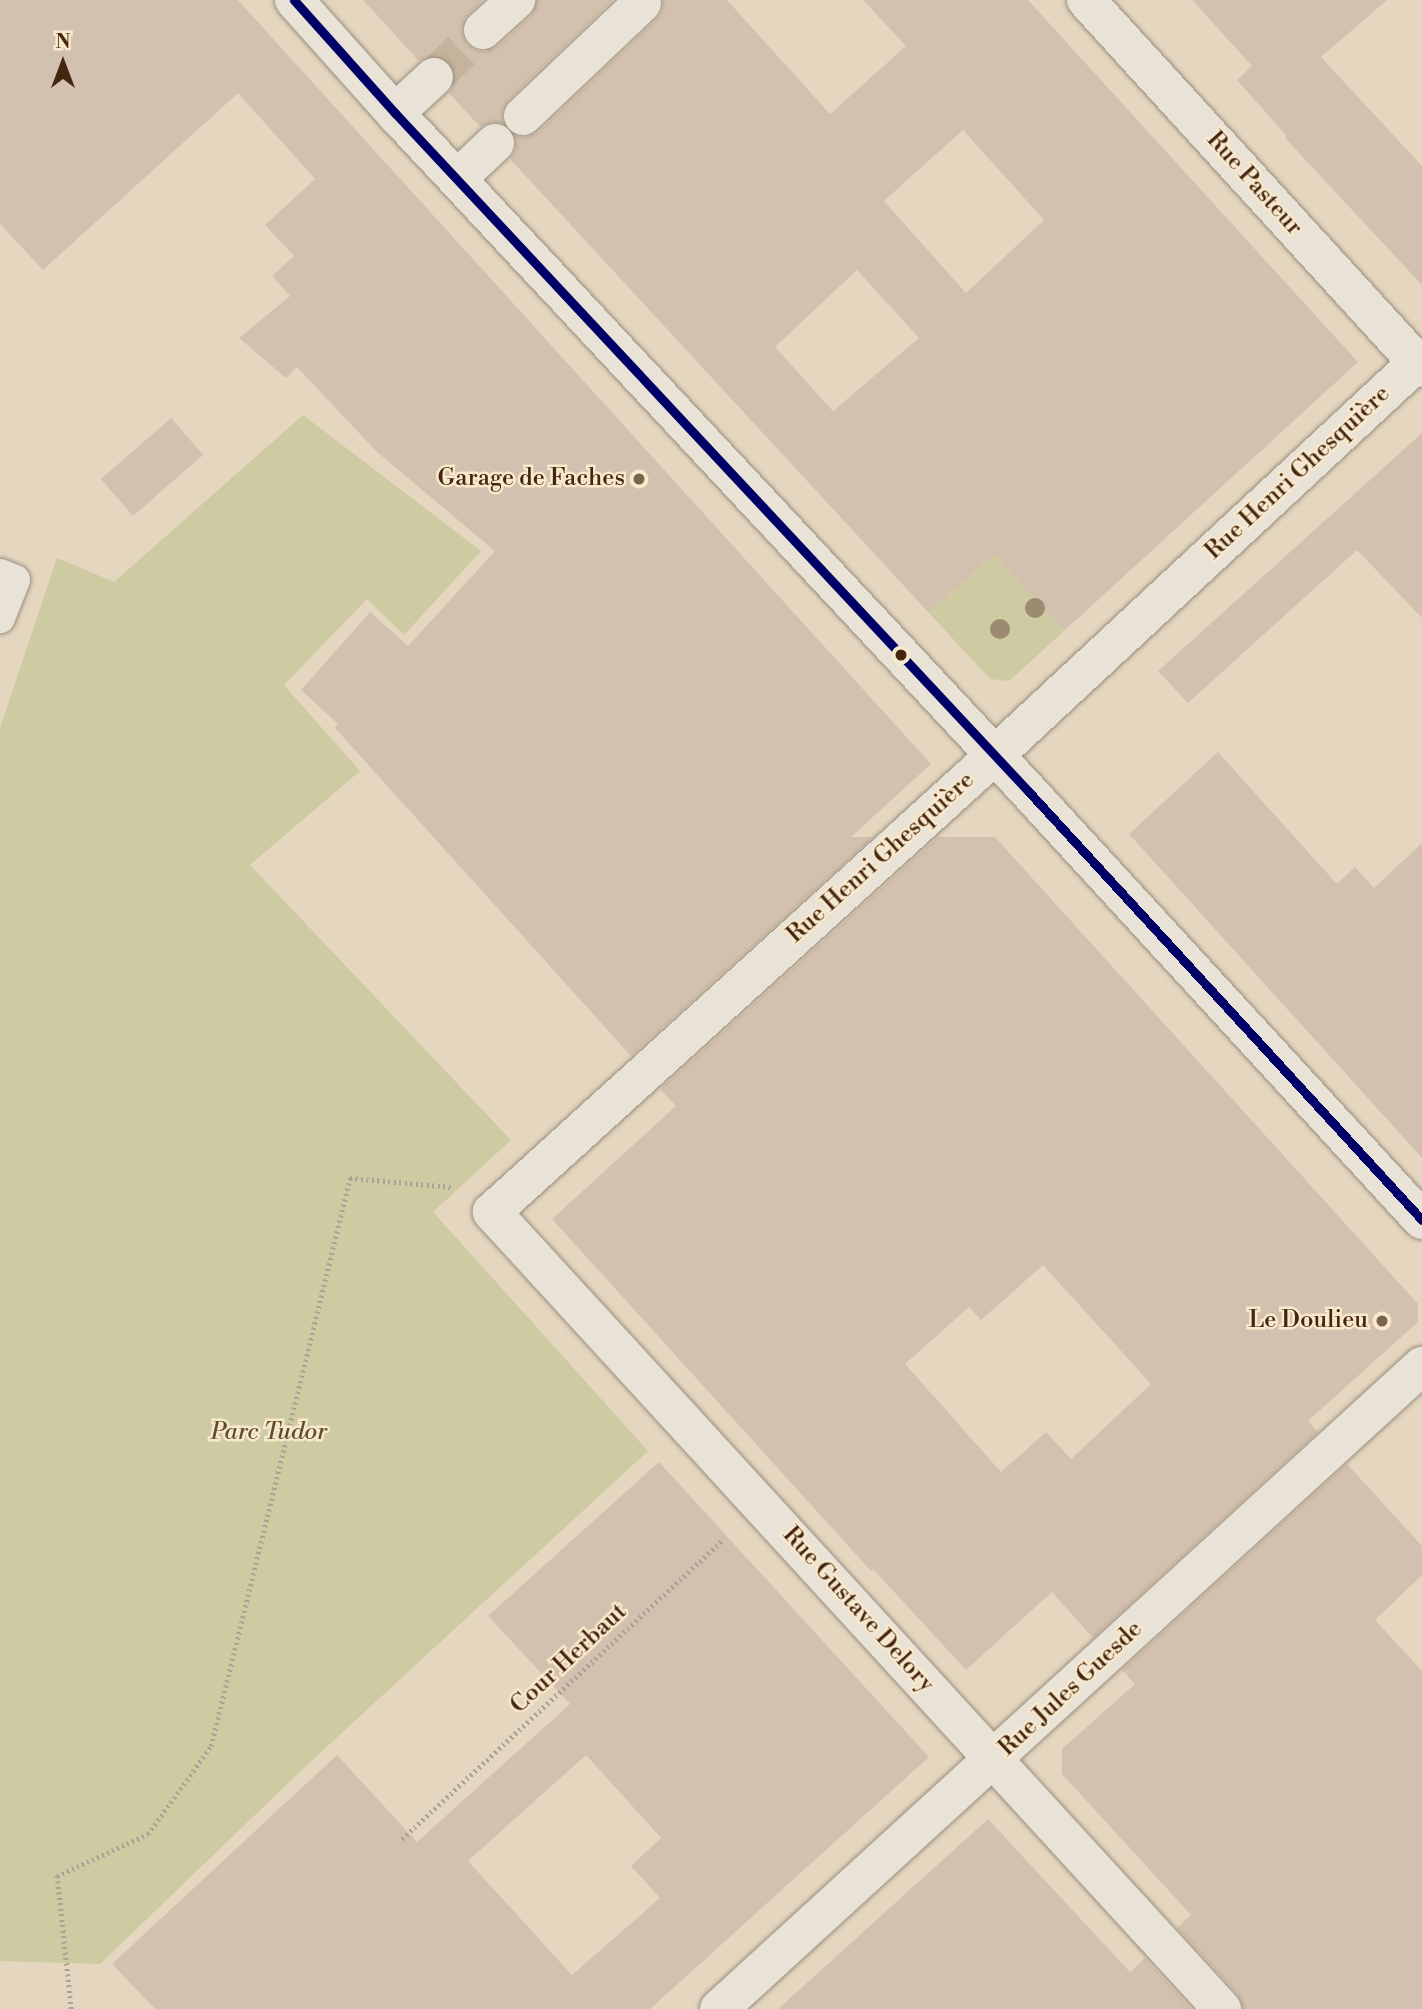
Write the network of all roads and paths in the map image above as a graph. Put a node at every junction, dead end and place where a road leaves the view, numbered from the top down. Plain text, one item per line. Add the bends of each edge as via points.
1 (294, 0) edge
2 (516, 0) edge
3 (1086, 0) edge
4 (642, 3) dead end
5 (484, 30) tunnel mouth
6 (434, 77) tunnel mouth
7 (395, 113) junction
8 (523, 116) dead end
9 (495, 143) dead end
10 (458, 178) junction
11 (1420, 363) edge
12 (0, 574) edge
13 (0, 618) edge
14 (994, 756) junction
15 (460, 1188) dead end
16 (492, 1212) joint
17 (1422, 1220) edge
18 (1422, 1366) edge
19 (761, 1504) junction
20 (994, 1760) junction
21 (402, 1839) dead end
22 (71, 2009) edge
23 (719, 2009) edge
24 (1222, 2009) edge

1 - 7 street
2 - 5 street
3 - 11 street, Rue Pasteur
4 - 8 street
6 - 7 street
7 - 10 street
9 - 10 street
10 - 14 street
11 - 14 street, Rue Henri Ghesquière
12 - 13 lane via 15,580
14 - 16 street, Rue Henri Ghesquière
14 - 17 street
15 - 22 path via 350,1178 211,1746 148,1834 57,1876
16 - 19 street, Rue Gustave Delory
18 - 20 street, Rue Jules Guesde
19 - 20 street, Rue Gustave Delory
19 - 21 path, Cour Herbaut
20 - 23 street, Rue Jules Guesde
20 - 24 street, Rue Gustave Delory

